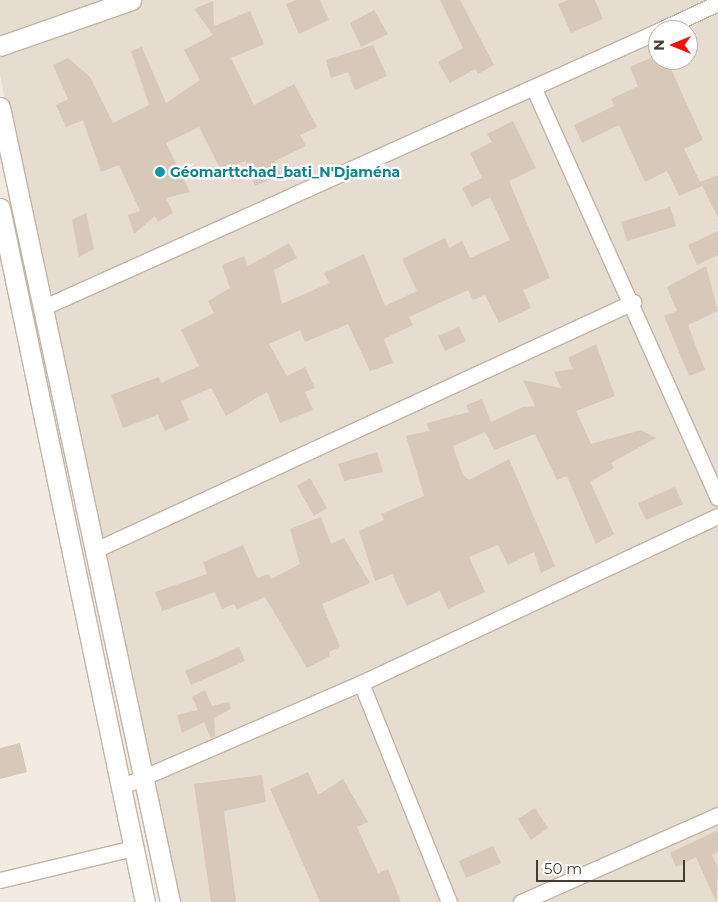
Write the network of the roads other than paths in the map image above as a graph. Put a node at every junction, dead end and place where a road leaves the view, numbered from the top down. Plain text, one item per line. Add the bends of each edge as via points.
1 (131, 0) edge
2 (718, 3) edge
3 (682, 20) edge
4 (648, 36) edge
5 (0, 46) edge
6 (534, 89) junction
7 (0, 106) edge
8 (0, 208) edge
9 (633, 302) junction
10 (44, 307) junction
11 (718, 498) edge
12 (718, 516) edge
13 (93, 551) junction
14 (361, 683) junction
15 (142, 780) junction
16 (121, 787) junction
17 (718, 815) edge
18 (133, 848) junction
19 (0, 880) edge
20 (145, 902) edge
21 (170, 902) edge
22 (449, 902) edge
23 (521, 902) edge

1 - 5 street
2 - 3 street
4 - 6 street
6 - 9 street
6 - 10 street
7 - 10 street
8 - 16 street
9 - 11 street
9 - 13 street
10 - 13 street
12 - 14 street
13 - 15 street
14 - 15 street
14 - 22 street
15 - 16 street
15 - 21 street
16 - 18 street
17 - 23 street
18 - 19 street
18 - 20 street

